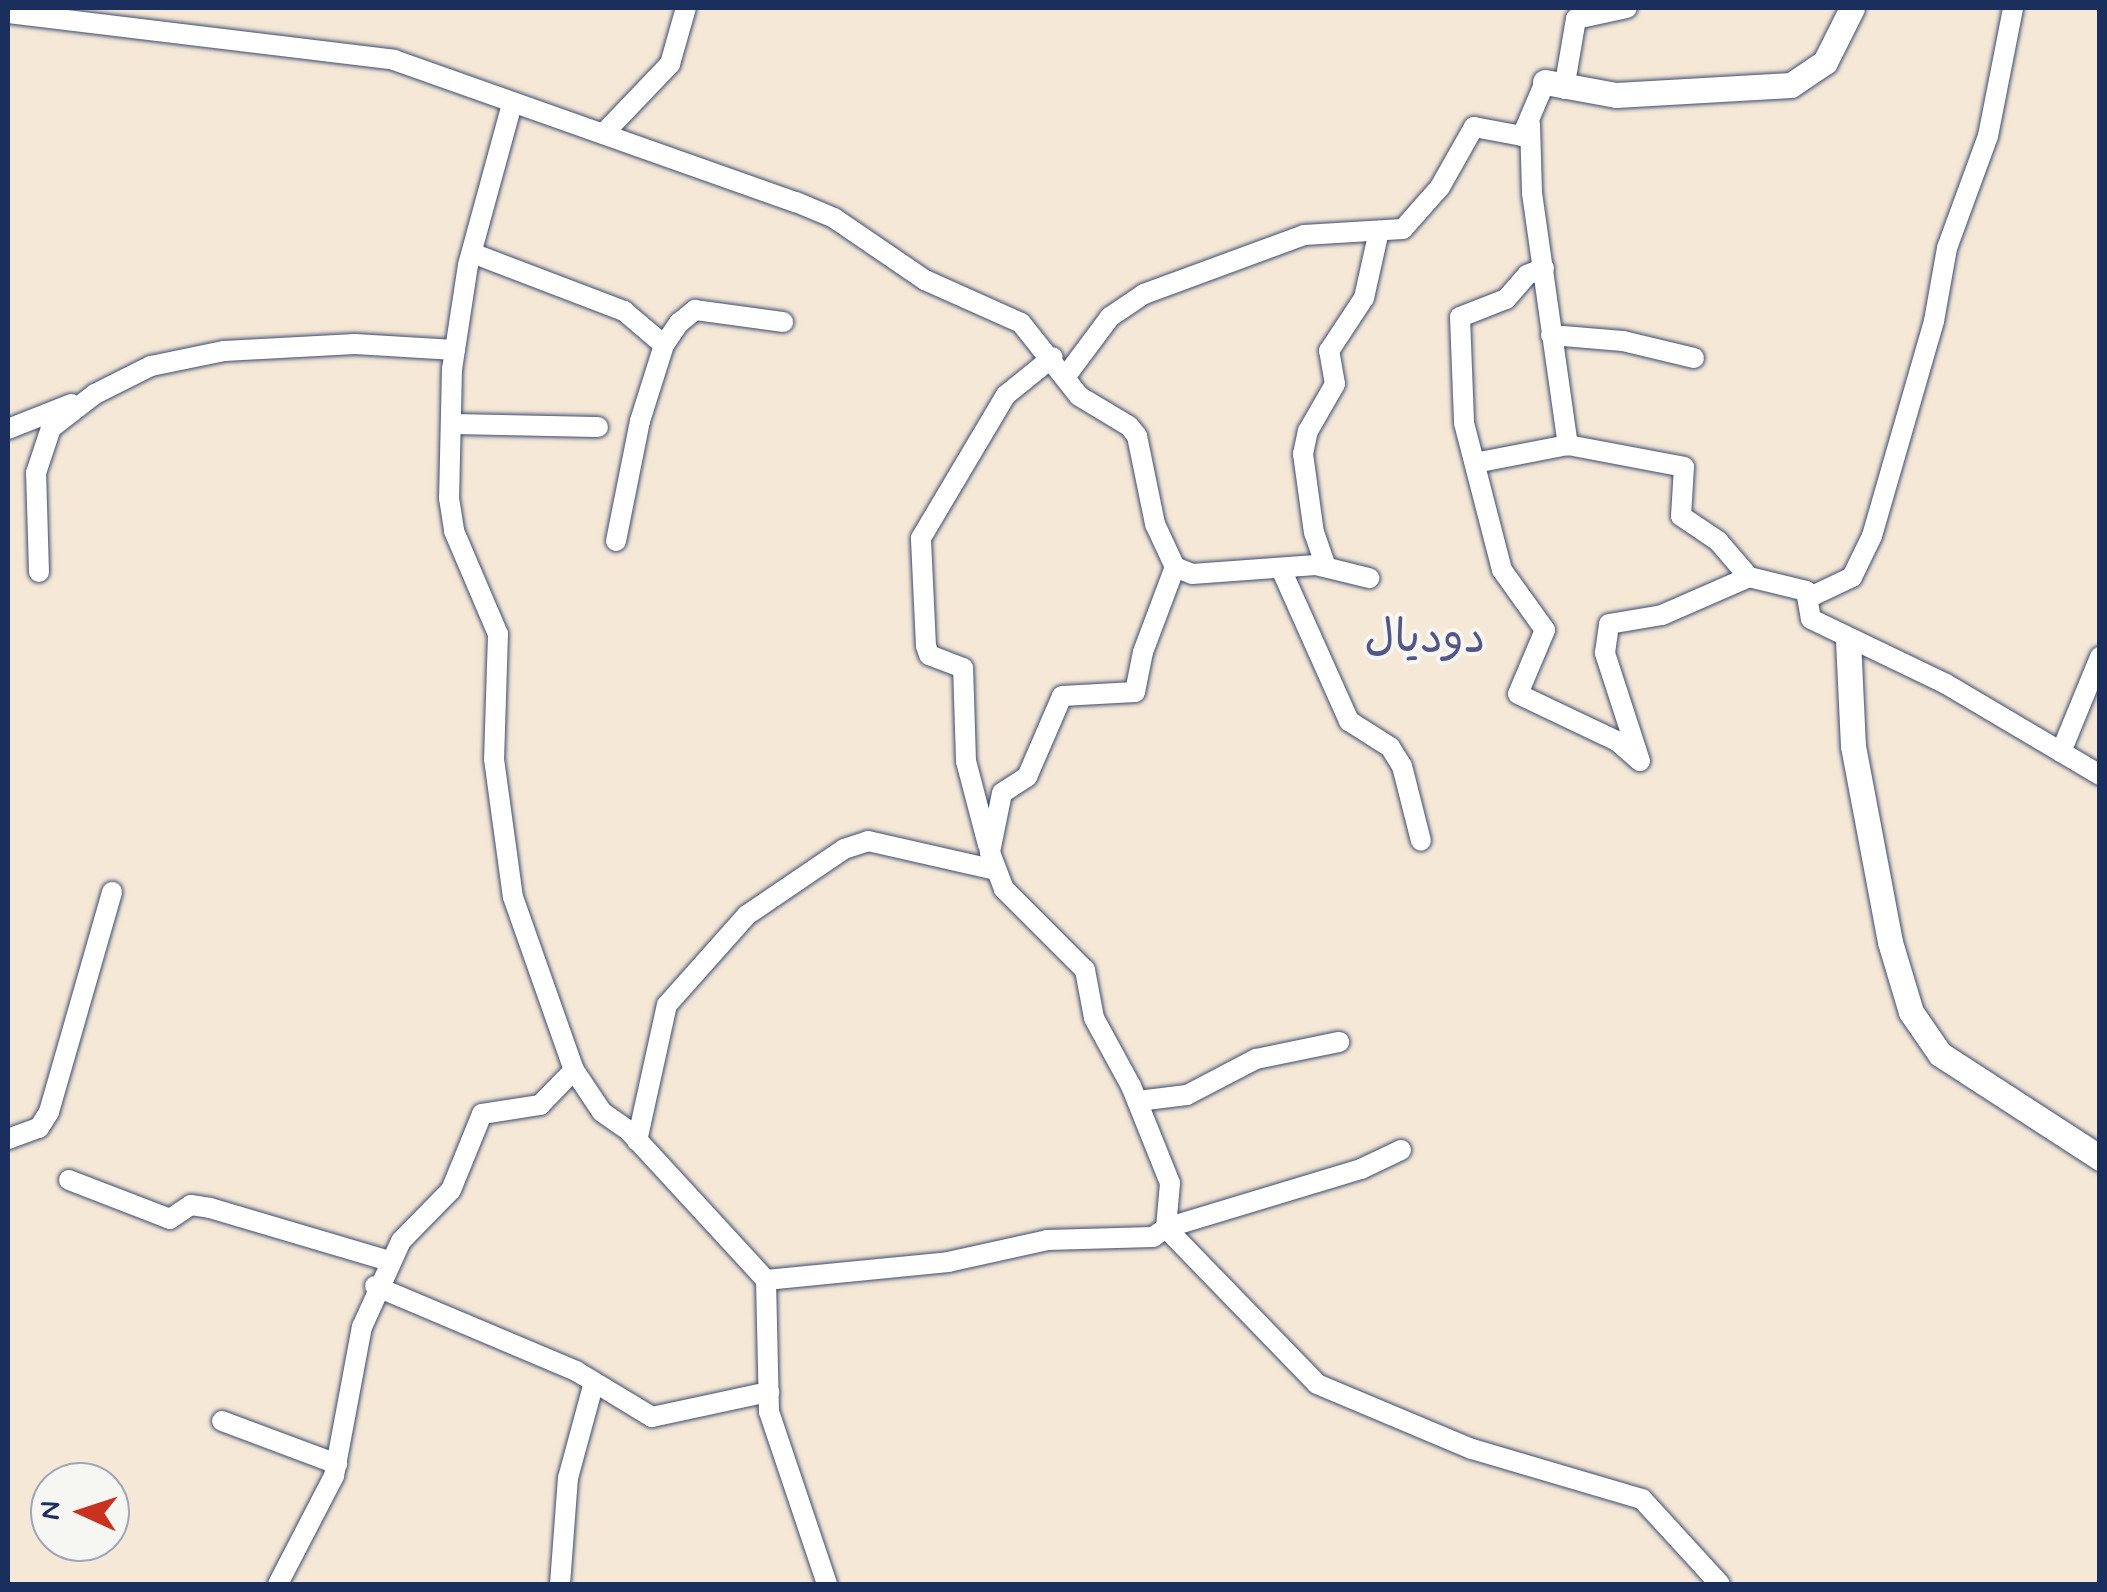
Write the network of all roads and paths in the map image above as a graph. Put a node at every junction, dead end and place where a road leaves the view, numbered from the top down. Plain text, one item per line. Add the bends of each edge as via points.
1 (686, 8) edge
2 (1627, 8) edge
3 (1852, 8) edge
4 (2013, 8) edge
5 (8, 13) edge
6 (1554, 85) junction
7 (512, 104) junction
8 (1530, 122) junction
9 (606, 131) junction
10 (1379, 231) junction
11 (472, 253) junction
12 (1544, 268) junction
13 (783, 322) dead end
14 (1551, 335) junction
15 (664, 345) junction
16 (456, 350) junction
17 (1053, 357) junction
18 (1694, 358) dead end
19 (1066, 376) junction
20 (96, 394) junction
21 (452, 424) junction
22 (598, 427) dead end
23 (8, 429) edge
24 (1568, 445) junction
25 (1475, 463) junction
26 (616, 541) dead end
27 (1175, 567) junction
28 (1326, 567) junction
29 (1281, 569) junction
30 (39, 572) dead end
31 (1749, 577) junction
32 (1370, 578) dead end
33 (1808, 598) junction
34 (1848, 640) junction
35 (2100, 658) edge
36 (2061, 752) junction
37 (2100, 775) edge
38 (1422, 841) dead end
39 (993, 861) junction
40 (112, 892) dead end
41 (1339, 1042) dead end
42 (574, 1070) junction
43 (1138, 1101) junction
44 (8, 1139) edge
45 (638, 1141) junction
46 (1400, 1150) dead end
47 (2100, 1158) edge
48 (69, 1180) dead end
49 (1166, 1228) junction
50 (390, 1261) junction
51 (766, 1280) junction
52 (375, 1286) junction
53 (594, 1382) junction
54 (768, 1392) junction
55 (222, 1421) dead end
56 (337, 1464) junction
57 (278, 1584) edge
58 (560, 1584) edge
59 (827, 1584) edge
60 (1720, 1584) edge

1 - 9 street via 670,64
2 - 6 street via 1576,19
3 - 6 street via 1825,62 1791,85 1616,95
4 - 33 street via 1988,136 1947,248 1934,321 1872,536 1852,577
5 - 7 street via 321,46 394,60
6 - 8 street
7 - 9 street
7 - 11 street
8 - 10 street via 1522,136 1474,127 1413,221
8 - 12 street
9 - 17 street via 834,218 924,280 1021,323
10 - 19 street via 1304,235 1144,294 1110,317
10 - 28 street via 1364,298 1328,350 1334,384 1308,431 1304,454 1314,534
11 - 15 street via 624,311
11 - 16 street
12 - 14 street
12 - 25 street via 1527,275 1506,299 1460,317 1464,423
13 - 15 street via 696,310
14 - 18 street via 1623,340
14 - 24 street
15 - 26 street via 632,454
16 - 20 street via 355,344 224,351 151,366
16 - 21 street
17 - 19 street
17 - 39 street via 1006,395 921,538 926,646 929,655 963,668 966,761
19 - 27 street via 1079,396 1137,436 1155,524
20 - 23 street
20 - 30 street via 52,428 36,473
21 - 22 street
21 - 42 street via 454,531 498,634 494,759 513,898
24 - 25 street
24 - 31 street via 1684,467 1681,516 1718,541
25 - 31 street via 1502,570 1545,630 1518,694 1617,742 1640,762 1605,654 1609,624 1662,615
27 - 29 street via 1192,574
27 - 39 street via 1142,652 1135,692 1062,696 1027,777 1002,793
28 - 29 street
28 - 32 street
29 - 38 street via 1348,721 1390,747 1402,766
31 - 33 street via 1780,581
33 - 34 street via 1811,619
34 - 36 street via 1946,684
34 - 47 street via 1854,746 1890,942 1910,1012 1940,1054
35 - 36 street
36 - 37 street
39 - 43 street via 1004,890 1086,970 1094,1018
39 - 45 street via 868,841 844,849 747,915 667,1005
40 - 44 street via 49,1112 39,1128
41 - 43 street via 1256,1059 1187,1095
42 - 45 street via 602,1112
42 - 50 street via 540,1105 482,1114 451,1190 418,1218
43 - 49 street via 1170,1183
45 - 51 street
46 - 49 street
48 - 50 street via 170,1219 190,1205 210,1208
49 - 51 street via 1153,1237 1047,1240 948,1262
49 - 60 street via 1317,1384 1472,1449 1642,1499
50 - 52 street
51 - 54 street
52 - 53 street
52 - 56 street
53 - 54 street via 664,1419
53 - 58 street via 568,1478
54 - 59 street via 773,1433
55 - 56 street
56 - 57 street via 310,1531

